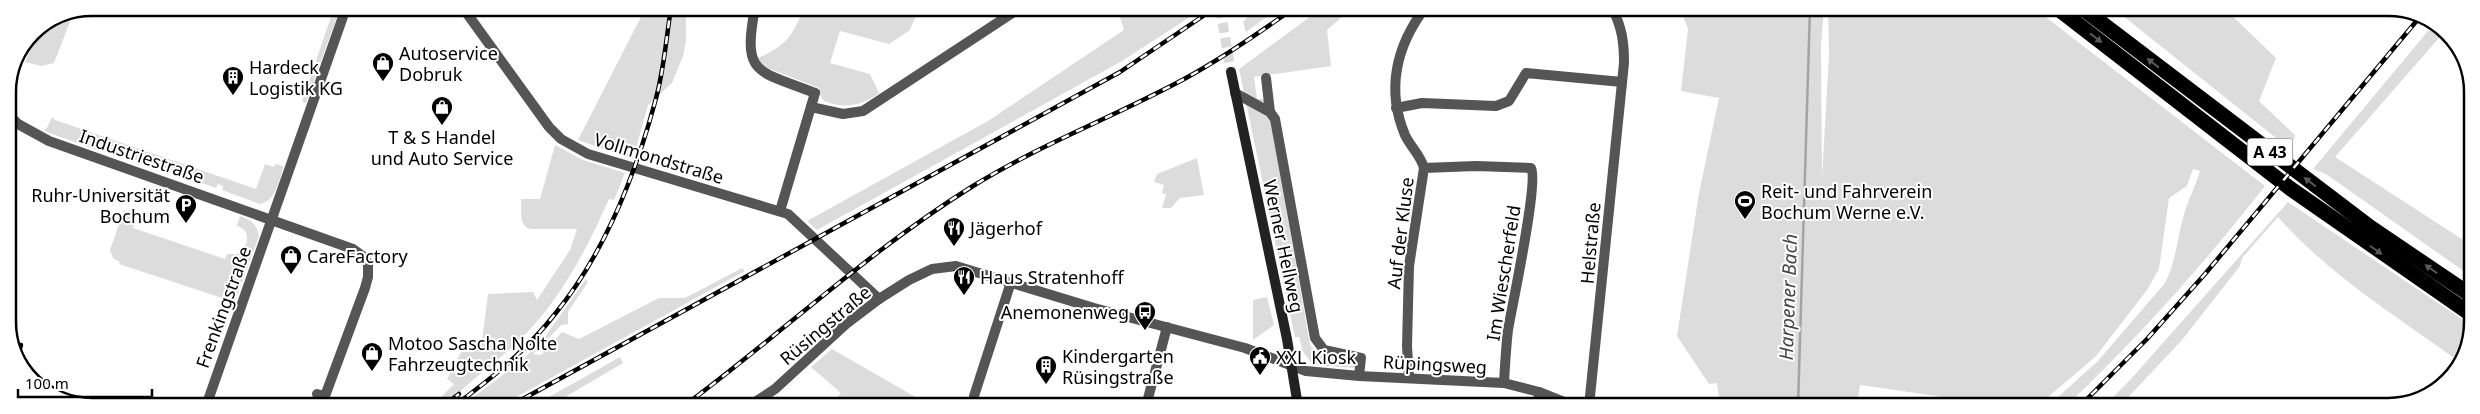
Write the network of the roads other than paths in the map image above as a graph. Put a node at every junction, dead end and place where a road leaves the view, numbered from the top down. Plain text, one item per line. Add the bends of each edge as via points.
1 (343, 16) edge
2 (469, 16) edge
3 (754, 16) edge
4 (1008, 16) edge
5 (1420, 16) edge
6 (1616, 16) edge
7 (2067, 16) edge
8 (2093, 16) edge
9 (1231, 72) tunnel mouth
10 (1266, 78) dead end
11 (1622, 82) junction
12 (1235, 93) junction
13 (813, 103) junction
14 (1396, 108) junction
15 (1270, 112) junction
16 (16, 122) edge
17 (1424, 168) junction
18 (1531, 168) joint
19 (780, 211) junction
20 (272, 219) junction
21 (1011, 282) junction
22 (2464, 291) edge
23 (879, 299) junction
24 (2464, 309) edge
25 (1168, 327) junction
26 (1292, 366) junction
27 (1359, 376) junction
28 (1408, 378) junction
29 (1504, 383) junction
30 (1539, 392) junction
31 (317, 394) dead end
32 (974, 396) dead end
33 (209, 398) edge
34 (761, 398) edge
35 (1148, 398) edge
36 (1297, 398) edge
37 (1539, 398) edge
38 (1554, 398) edge
39 (1590, 398) edge

1 - 20 street, Frenkingstraße
2 - 19 street, Vollmondstraße via 561,139 588,154
3 - 13 street via 749,44 752,62 769,74 815,93
4 - 13 street via 863,111 843,114
5 - 14 street via 1402,48 1395,70
6 - 11 street, Helstraße via 1624,43
7 -> 24 highway, A 43 via 2291,189
22 -> 8 highway, A 43 via 2370,226
9 - 12 main road, Werner Hellweg
10 - 15 street, Werner Hellweg
11 - 14 street via 1526,73 1508,101 1496,106 1422,103
11 - 39 street, Helstraße
12 - 15 street
12 - 26 main road, Werner Hellweg
13 - 19 street
14 - 17 street via 1407,139
15 - 27 street, Werner Hellweg via 1275,119 1315,338 1324,350 1361,358
16 - 20 street, Industriestraße via 50,141
17 - 18 street, Auf der Kluse
17 - 28 street, Auf der Kluse via 1409,266
18 - 29 street, Im Wiescherfeld via 1532,199 1508,329
19 - 23 street, Vollmondstraße via 794,219
20 - 31 street via 353,249 364,256 368,264 365,288 336,371 325,396
20 - 33 street, Frenkingstraße
21 - 23 street, Rüsingstraße via 956,266 941,267 909,280
21 - 25 street, Rüsingstraße
21 - 32 street
23 - 34 street, Rüsingstraße
25 - 26 street, Rüsingstraße via 1245,348
25 - 35 street
26 - 27 street, Rüpingsweg via 1306,371
26 - 36 main road, Werner Hellweg
27 - 28 street, Rüpingsweg
28 - 29 street, Rüpingsweg
29 - 30 street, Rüpingsweg
30 - 37 street
30 - 38 street, Rüpingsweg

